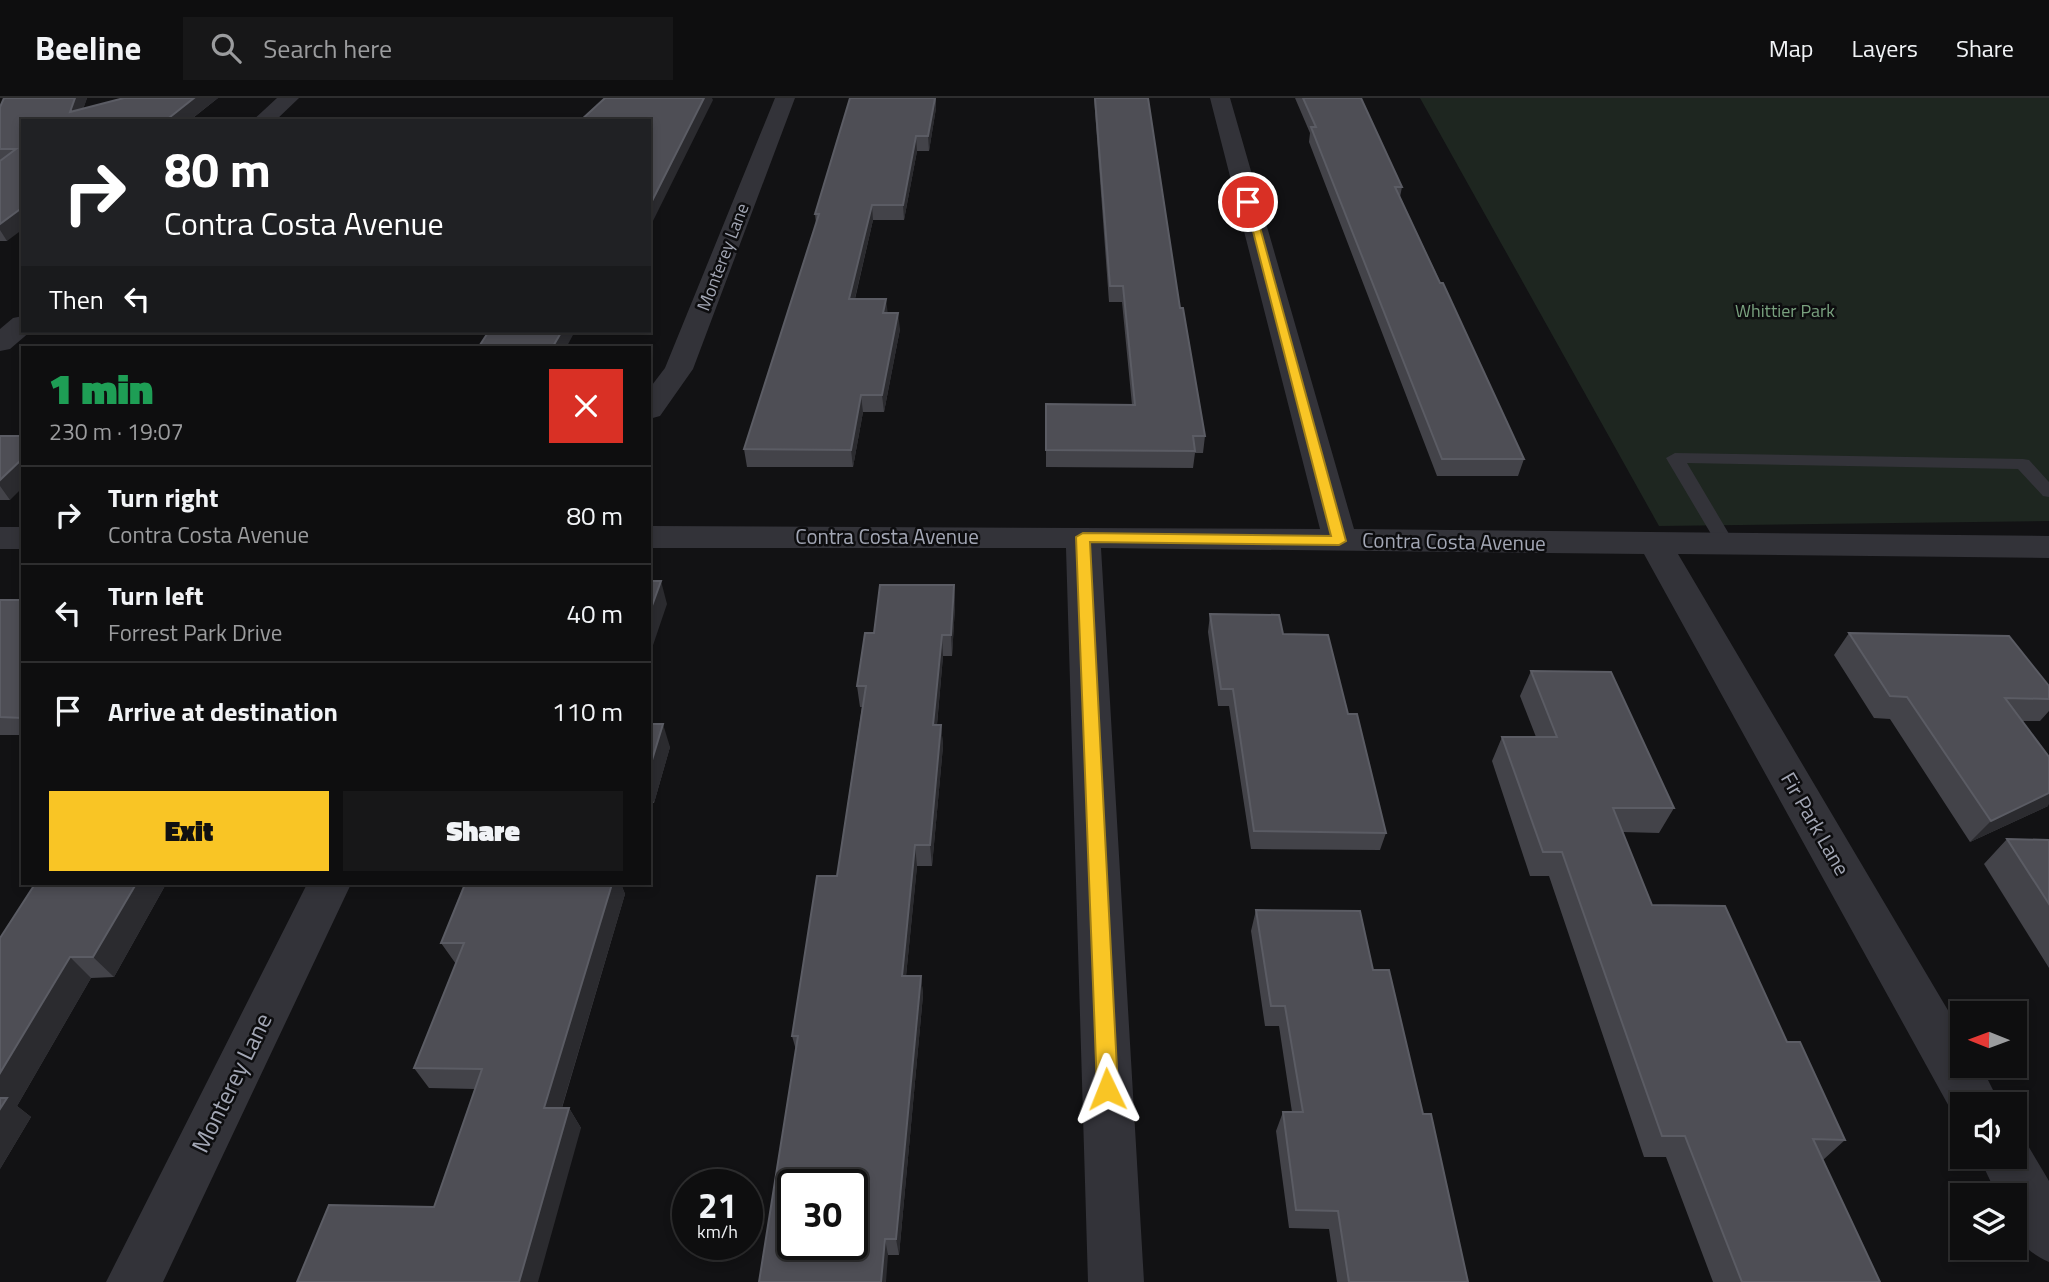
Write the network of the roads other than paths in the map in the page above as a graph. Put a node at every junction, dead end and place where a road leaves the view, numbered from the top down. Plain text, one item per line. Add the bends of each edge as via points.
1 (289, 98) edge
2 (785, 98) edge
3 (1220, 98) edge
4 (264, 119) edge
5 (21, 326) edge
6 (0, 343) edge
7 (651, 407) edge
8 (2049, 492) edge
9 (651, 537) edge
10 (1083, 537) junction
11 (0, 538) edge
12 (21, 538) edge
13 (1339, 541) junction
14 (1655, 543) junction
15 (1726, 544) junction
16 (2049, 547) edge
17 (329, 885) edge
18 (1968, 1092) edge
19 (2012, 1169) edge
20 (2049, 1234) edge
21 (134, 1282) edge
22 (1116, 1282) edge

1 - 4 street
2 - 7 street, Monterey Lane via 680,369
3 - 13 street
5 - 6 street
8 - 15 lane via 2023,464 1675,458
9 - 10 street, Contra Costa Avenue
10 - 13 street, Contra Costa Avenue
10 - 22 street
11 - 12 street
13 - 14 street, Contra Costa Avenue
14 - 15 street, Contra Costa Avenue
14 - 18 street, Fir Park Lane
15 - 16 street, Contra Costa Avenue
17 - 21 street, Monterey Lane
19 - 20 street

